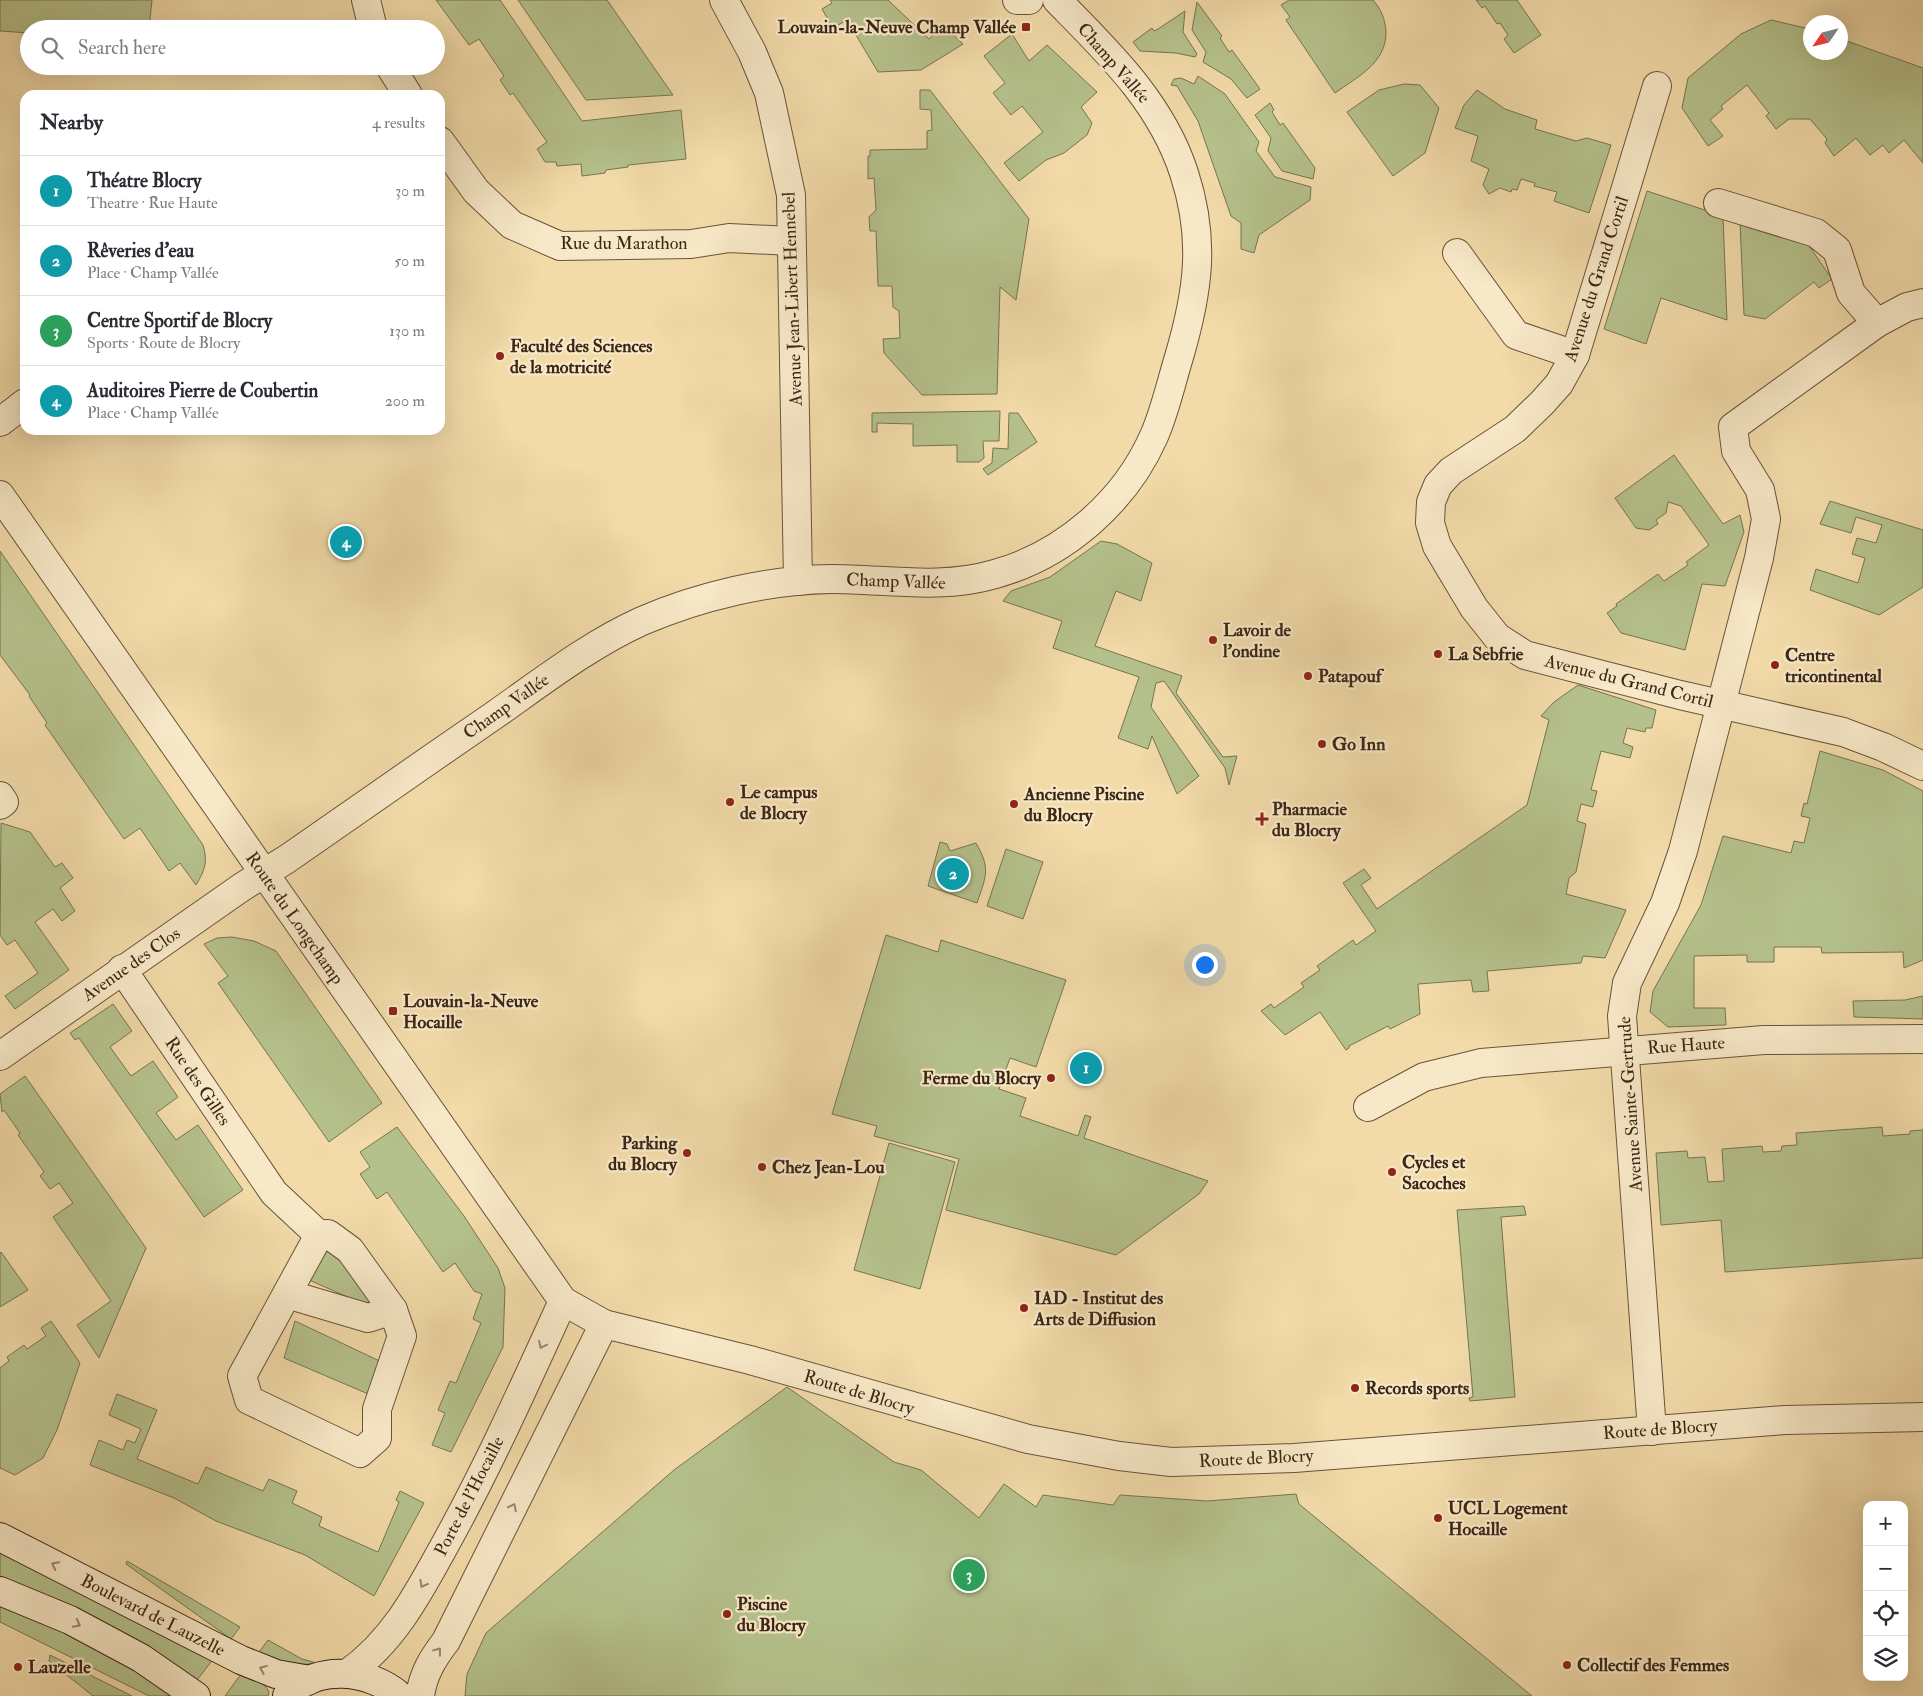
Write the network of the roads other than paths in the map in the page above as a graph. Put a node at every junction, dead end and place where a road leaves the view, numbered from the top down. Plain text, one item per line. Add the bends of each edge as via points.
1 (366, 0) edge
2 (724, 0) edge
3 (1017, 0) edge
4 (1029, 0) edge
5 (1057, 0) edge
6 (371, 20) edge
7 (396, 75) edge
8 (1657, 86) dead end
9 (405, 90) edge
10 (445, 148) edge
11 (1718, 203) dead end
12 (791, 241) junction
13 (1457, 253) dead end
14 (1923, 302) edge
15 (1877, 323) junction
16 (1574, 354) junction
17 (20, 407) edge
18 (0, 422) edge
19 (0, 495) edge
20 (798, 581) junction
21 (1720, 704) junction
22 (1923, 766) edge
23 (0, 796) edge
24 (0, 805) edge
25 (263, 874) junction
26 (122, 969) junction
27 (1923, 1040) edge
28 (1626, 1050) junction
29 (0, 1056) edge
30 (1368, 1107) dead end
31 (318, 1235) junction
32 (287, 1294) junction
33 (563, 1301) junction
34 (393, 1310) junction
35 (604, 1324) junction
36 (1923, 1417) edge
37 (1652, 1431) junction
38 (0, 1537) edge
39 (0, 1592) edge
40 (348, 1673) junction
41 (310, 1680) junction
42 (196, 1696) edge
43 (287, 1696) edge
44 (400, 1696) edge
45 (420, 1696) edge

1 - 6 street
2 - 12 street, Avenue Jean-Libert Hennebel via 752,52 769,93 791,195
3 - 4 street
5 - 20 street, Champ Vallée via 1109,52 1139,87 1160,119 1183,171 1195,214 1199,260 1192,310 1154,436 1135,472 1110,504 1052,550 1024,564 948,584 833,579
7 - 9 street
8 - 16 street, Avenue du Grand Cortil
10 - 12 street, Rue du Marathon via 476,191 512,225 560,246 691,244 729,238
11 - 15 street via 1816,233 1837,250 1851,293
12 - 20 street, Avenue Jean-Libert Hennebel
13 - 16 street via 1516,335
14 - 15 street
15 - 21 street, Avenue Sainte-Gertrude via 1733,427 1736,450 1760,490 1766,520
16 - 21 street, Avenue du Grand Cortil via 1559,384 1515,429 1451,471 1438,485 1431,502 1430,524 1437,546 1474,608 1497,637 1525,655
17 - 18 street
19 - 25 street, Route du Longchamp via 108,646
20 - 25 street, Champ Vallée via 690,603 640,622 593,648
21 - 22 street, Avenue du Grand Cortil via 1843,732
21 - 28 street, Avenue Sainte-Gertrude via 1683,851 1665,903 1627,983 1622,1016
23 - 24 street via 4,802
25 - 26 street, Avenue des Clos
25 - 33 street, Route du Longchamp
26 - 29 street, Avenue des Clos
26 - 31 street, Rue des Gilles via 274,1193
27 - 28 street, Rue Haute via 1764,1040
28 - 30 street, Rue Haute via 1481,1063 1424,1077
28 - 37 street, Avenue Sainte-Gertrude
31 - 32 street
31 - 34 street via 328,1234 350,1250
32 - 34 street via 368,1318
32 - 34 street via 242,1376 250,1400 360,1453 377,1438 377,1409 402,1336
33 - 35 street, Route du Longchamp
33 -> 40 street, Porte de l'Hocaille via 483,1476 412,1602 386,1639
35 - 37 street, Route de Blocry via 759,1363 1028,1439 1153,1460 1201,1462 1294,1458
45 -> 35 street via 432,1659 446,1640
36 - 37 street, Route de Blocry via 1785,1420
41 -> 38 street, Boulevard de Lauzelle via 276,1674 241,1660
39 -> 42 street via 70,1620 133,1654
40 - 41 street
40 - 44 street via 375,1679
41 - 43 street

